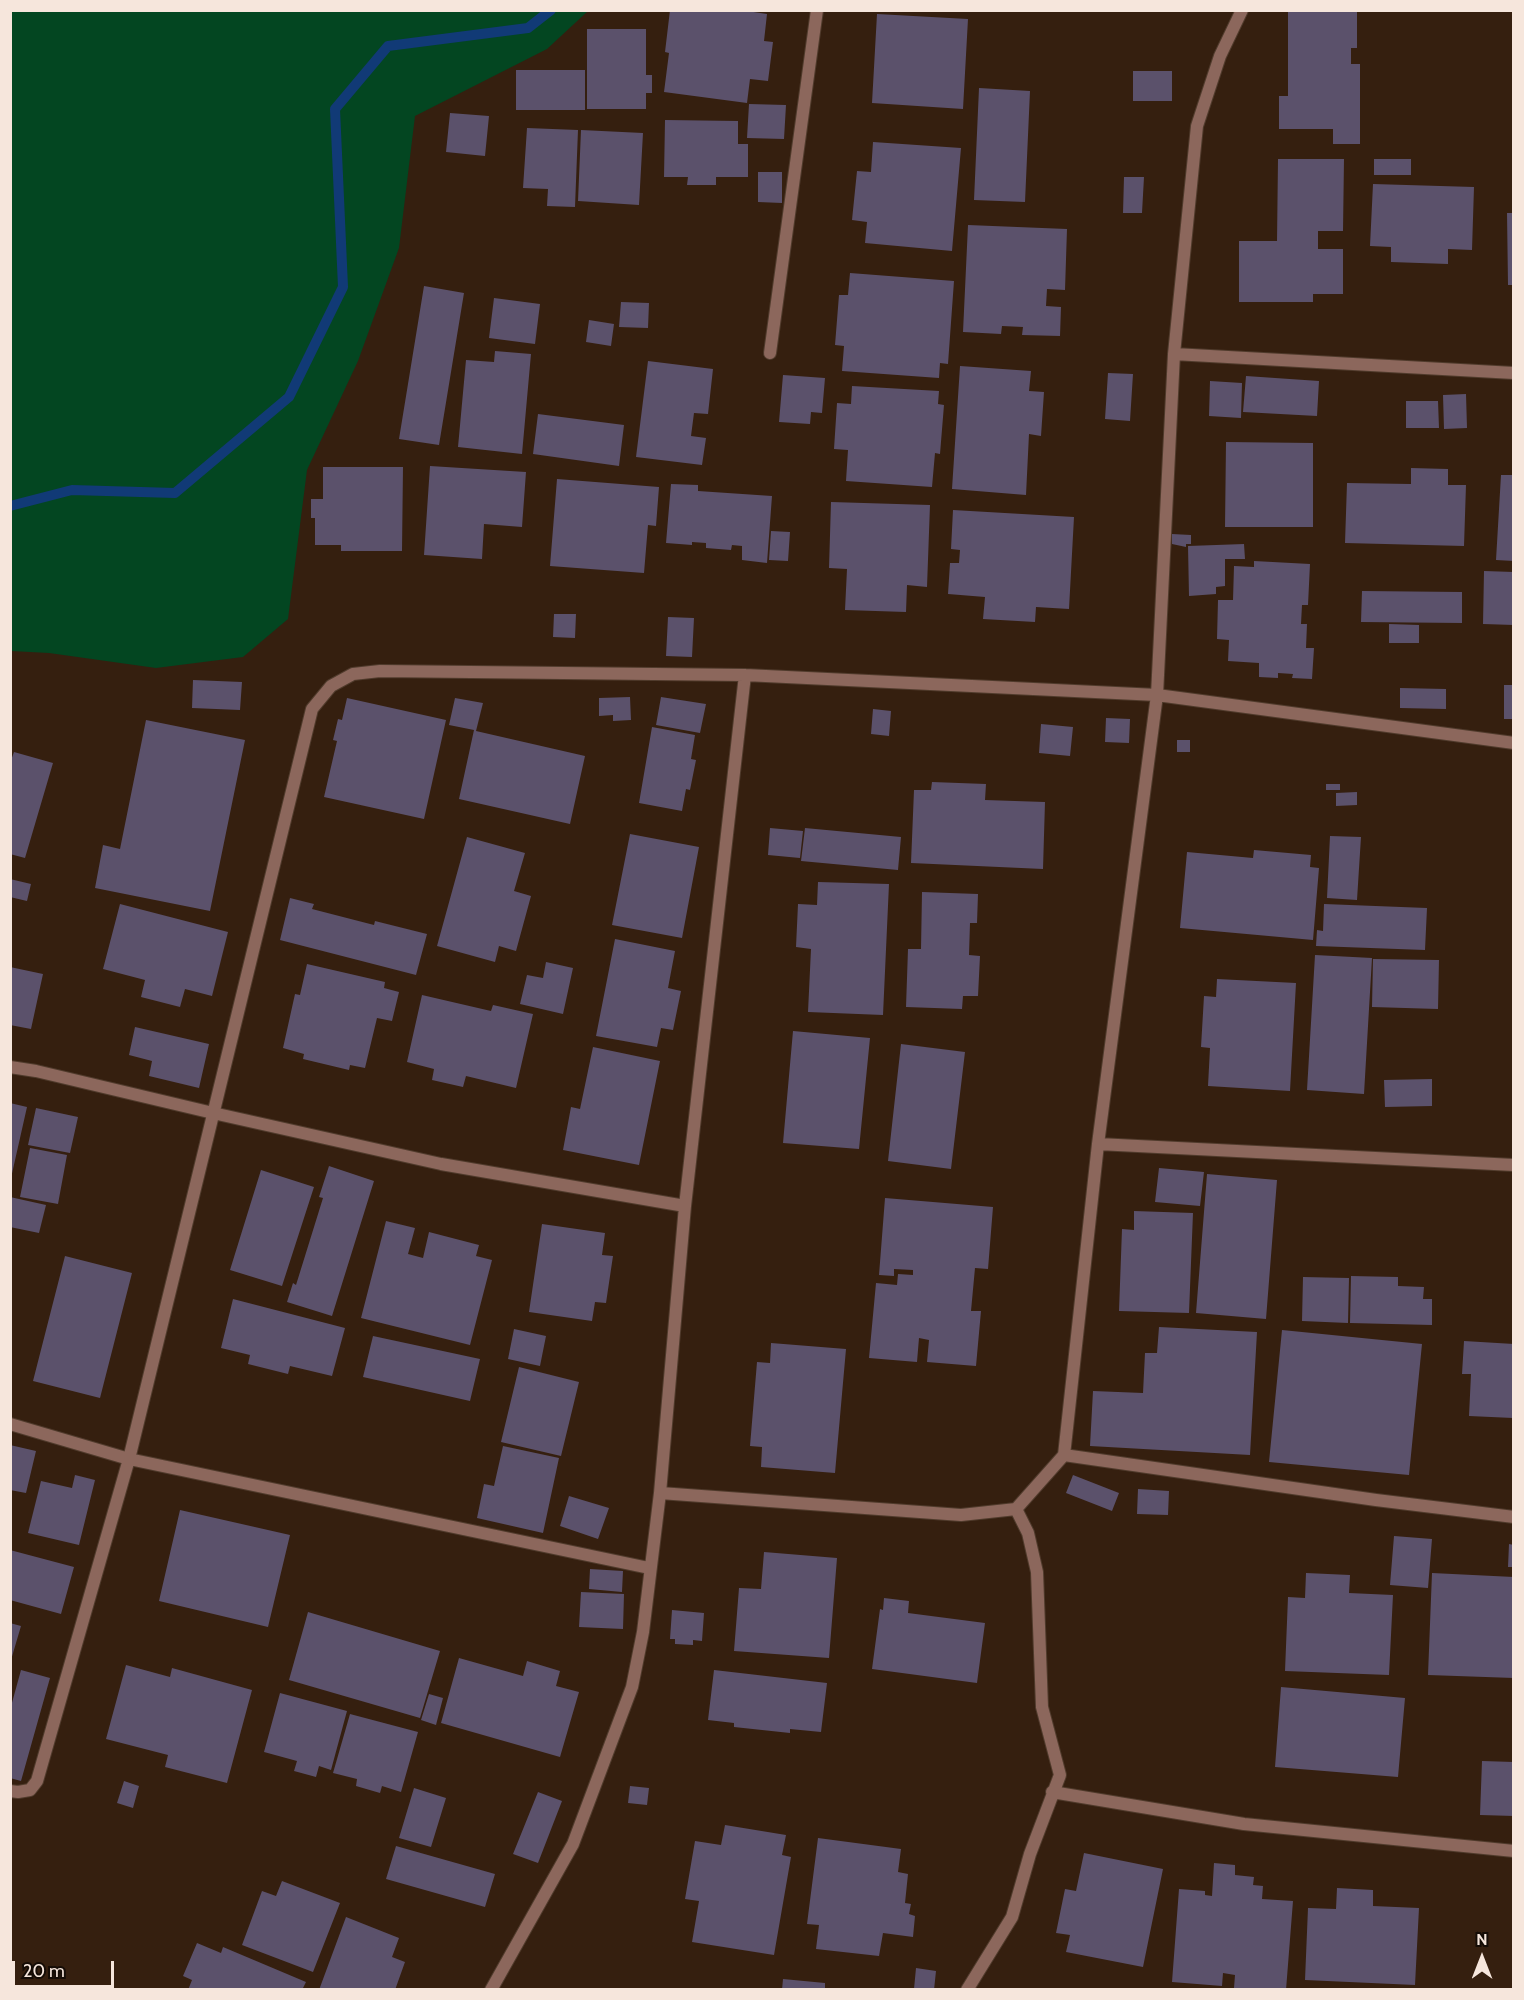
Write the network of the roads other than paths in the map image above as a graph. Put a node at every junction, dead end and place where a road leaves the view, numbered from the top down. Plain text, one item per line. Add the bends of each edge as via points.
1 (817, 10) edge
2 (1242, 10) edge
3 (770, 353) dead end
4 (1174, 354) junction
5 (1514, 373) edge
6 (745, 675) junction
7 (1157, 695) junction
8 (1514, 743) edge
9 (10, 1067) edge
10 (213, 1113) junction
11 (1098, 1144) junction
12 (1514, 1165) edge
13 (685, 1206) junction
14 (10, 1424) edge
15 (1064, 1455) junction
16 (129, 1459) junction
17 (660, 1493) junction
18 (1016, 1509) junction
19 (1514, 1517) edge
20 (649, 1568) junction
21 (10, 1791) edge
22 (1052, 1792) junction
23 (1514, 1851) edge
24 (491, 1989) edge
25 (967, 1989) edge

1 - 3 street
2 - 4 street via 1220,56 1197,126
4 - 5 street
4 - 7 street
6 - 7 street
6 - 10 street via 381,671 353,674 331,686 312,709
6 - 13 street
7 - 8 street
7 - 11 street
9 - 10 street
10 - 13 street via 441,1164
10 - 16 street
11 - 12 street
11 - 15 street
13 - 17 street
14 - 16 street
15 - 18 street
15 - 19 street
16 - 20 street
16 - 21 street via 37,1780 30,1790
17 - 18 street via 961,1515
17 - 20 street
18 - 22 street via 1028,1533 1037,1572 1042,1707 1060,1775
20 - 24 street via 643,1632 632,1687 573,1844
22 - 23 street via 1244,1824
22 - 25 street via 1012,1917

